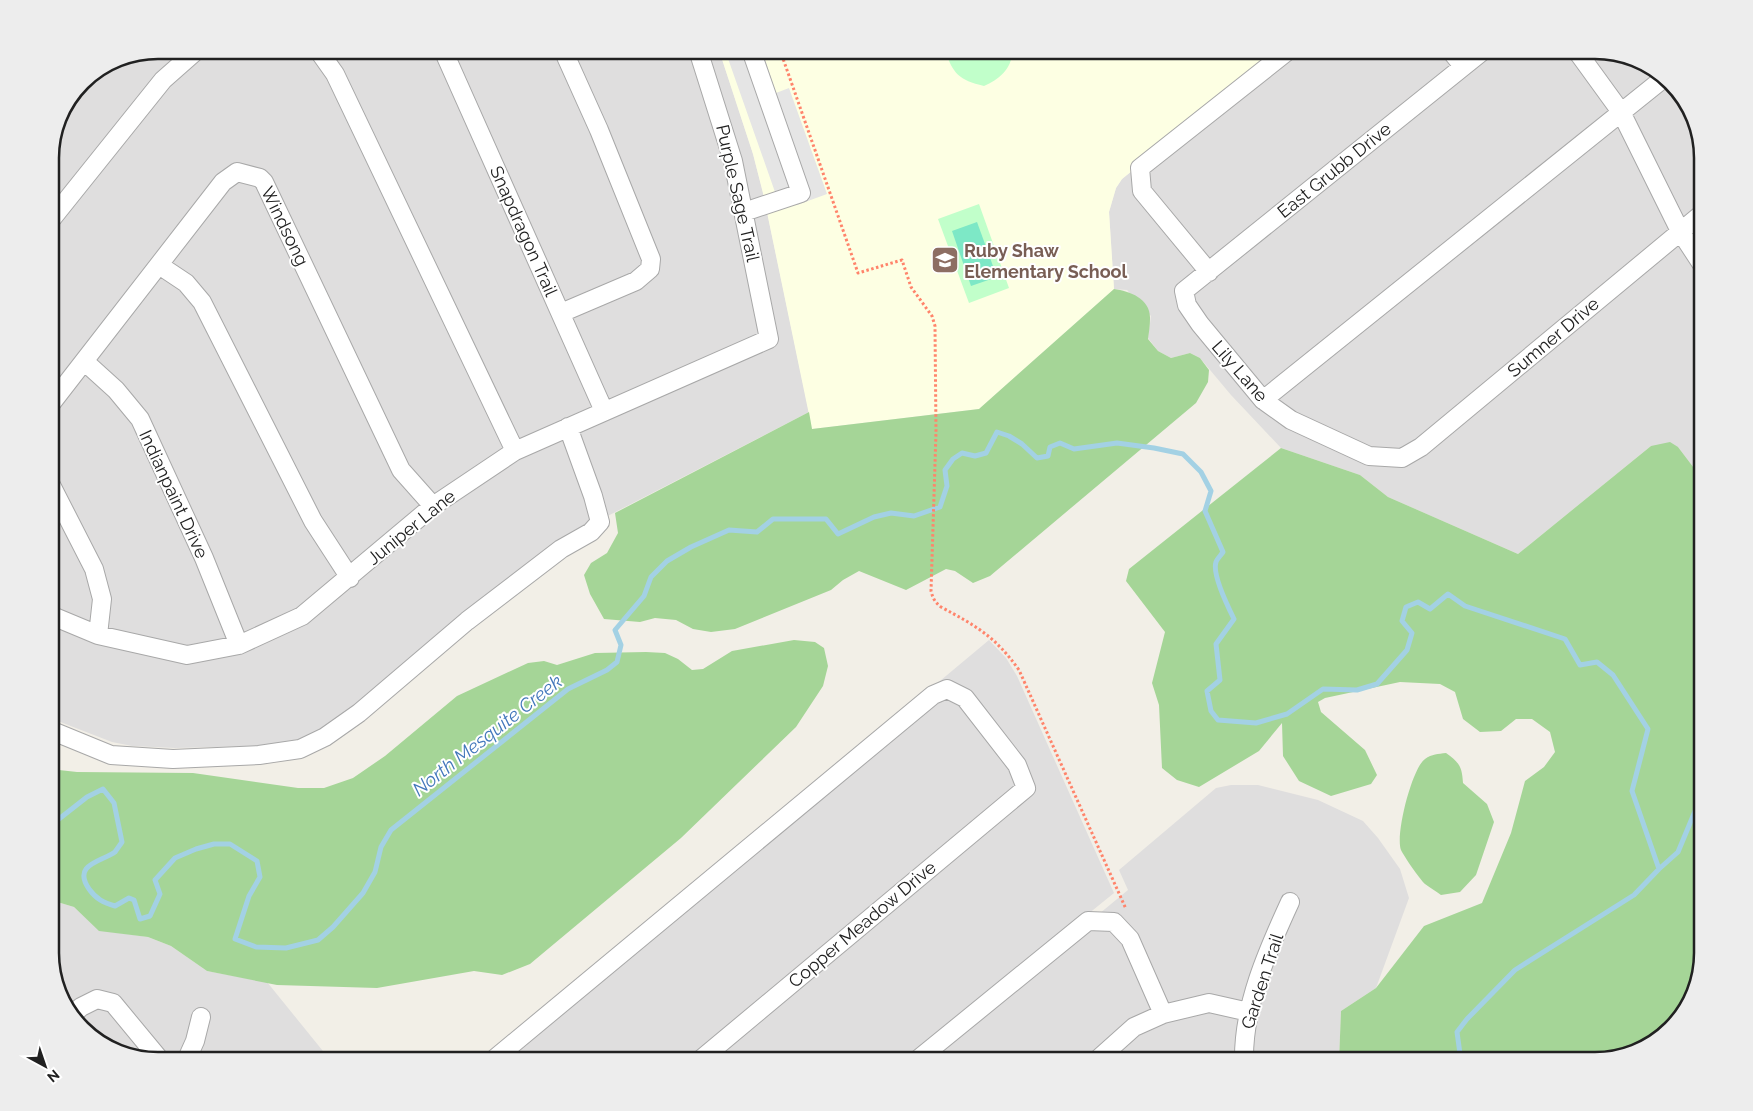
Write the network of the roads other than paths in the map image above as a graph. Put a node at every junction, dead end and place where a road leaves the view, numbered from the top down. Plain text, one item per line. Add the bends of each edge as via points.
1 (186, 59) edge
2 (324, 59) edge
3 (447, 59) edge
4 (567, 59) edge
5 (701, 59) edge
6 (754, 59) edge
7 (1278, 59) edge
8 (1457, 59) edge
9 (1472, 59) edge
10 (1583, 59) edge
11 (1463, 66) junction
12 (1659, 82) edge
13 (1621, 112) junction
14 (59, 210) edge
15 (744, 212) junction
16 (1694, 220) edge
17 (1680, 232) junction
18 (1694, 253) edge
19 (159, 265) junction
20 (1208, 272) junction
21 (1184, 291) joint
22 (561, 314) junction
23 (769, 339) joint
24 (84, 361) junction
25 (59, 393) edge
26 (1263, 400) junction
27 (604, 411) junction
28 (568, 427) junction
29 (515, 451) junction
30 (1402, 458) joint
31 (59, 501) edge
32 (433, 506) junction
33 (350, 578) junction
34 (59, 619) edge
35 (98, 635) junction
36 (239, 645) junction
37 (59, 734) edge
38 (1290, 902) dead end
39 (77, 1010) edge
40 (1249, 1012) junction
41 (1163, 1014) junction
42 (201, 1016) dead end
43 (153, 1052) edge
44 (190, 1052) edge
45 (508, 1052) edge
46 (709, 1052) edge
47 (927, 1052) edge
48 (1106, 1052) edge
49 (1244, 1052) edge

1 - 14 street via 164,80
2 - 29 street via 335,74
3 - 22 street, Snapdragon Trail
4 - 22 street via 651,258 650,269 636,281
5 - 15 street, Purple Sage Trail via 726,134
6 - 15 street via 801,194
7 - 20 street via 1140,168 1142,191
8 - 11 street
9 - 11 street, East Grubb Drive
10 - 13 street
11 - 20 street, East Grubb Drive
12 - 13 street
13 - 17 street
13 - 26 street
15 - 23 street, Purple Sage Trail
16 - 17 street, Sumner Drive
17 - 18 street
17 - 30 street, Sumner Drive via 1422,447
19 - 24 street, Windsong
19 - 32 street, Windsong via 223,182 237,172 260,178 300,255 401,470
19 - 33 street via 186,283 202,302 313,521
20 - 21 street, East Grubb Drive
21 - 26 street, Lily Lane via 1187,305 1200,324
22 - 27 street, Snapdragon Trail
23 - 27 street, Juniper Lane
24 - 25 street, Windsong
24 - 36 street, Indianpaint Drive via 116,390 140,419 204,558
26 - 30 street, Lily Lane via 1291,420 1369,456
27 - 28 street, Juniper Lane
28 - 29 street, Juniper Lane
28 - 37 street via 600,522 591,532 561,549 467,621 326,737 300,749 259,755 173,759 111,755
29 - 32 street, Juniper Lane
31 - 35 street via 94,569 102,599
32 - 33 street, Juniper Lane
33 - 36 street, Juniper Lane via 302,616
34 - 35 street, Juniper Lane
35 - 36 street, Juniper Lane via 187,655
38 - 40 street, Garden Trail via 1269,947
39 - 43 street via 97,999 113,1003
40 - 41 street via 1209,1003
40 - 49 street, Garden Trail
41 - 47 street via 1130,939 1114,922 1088,920
41 - 48 street via 1134,1027
42 - 44 street
45 - 46 street, Copper Meadow Drive via 933,695 947,689 965,698 1017,765 1026,788

